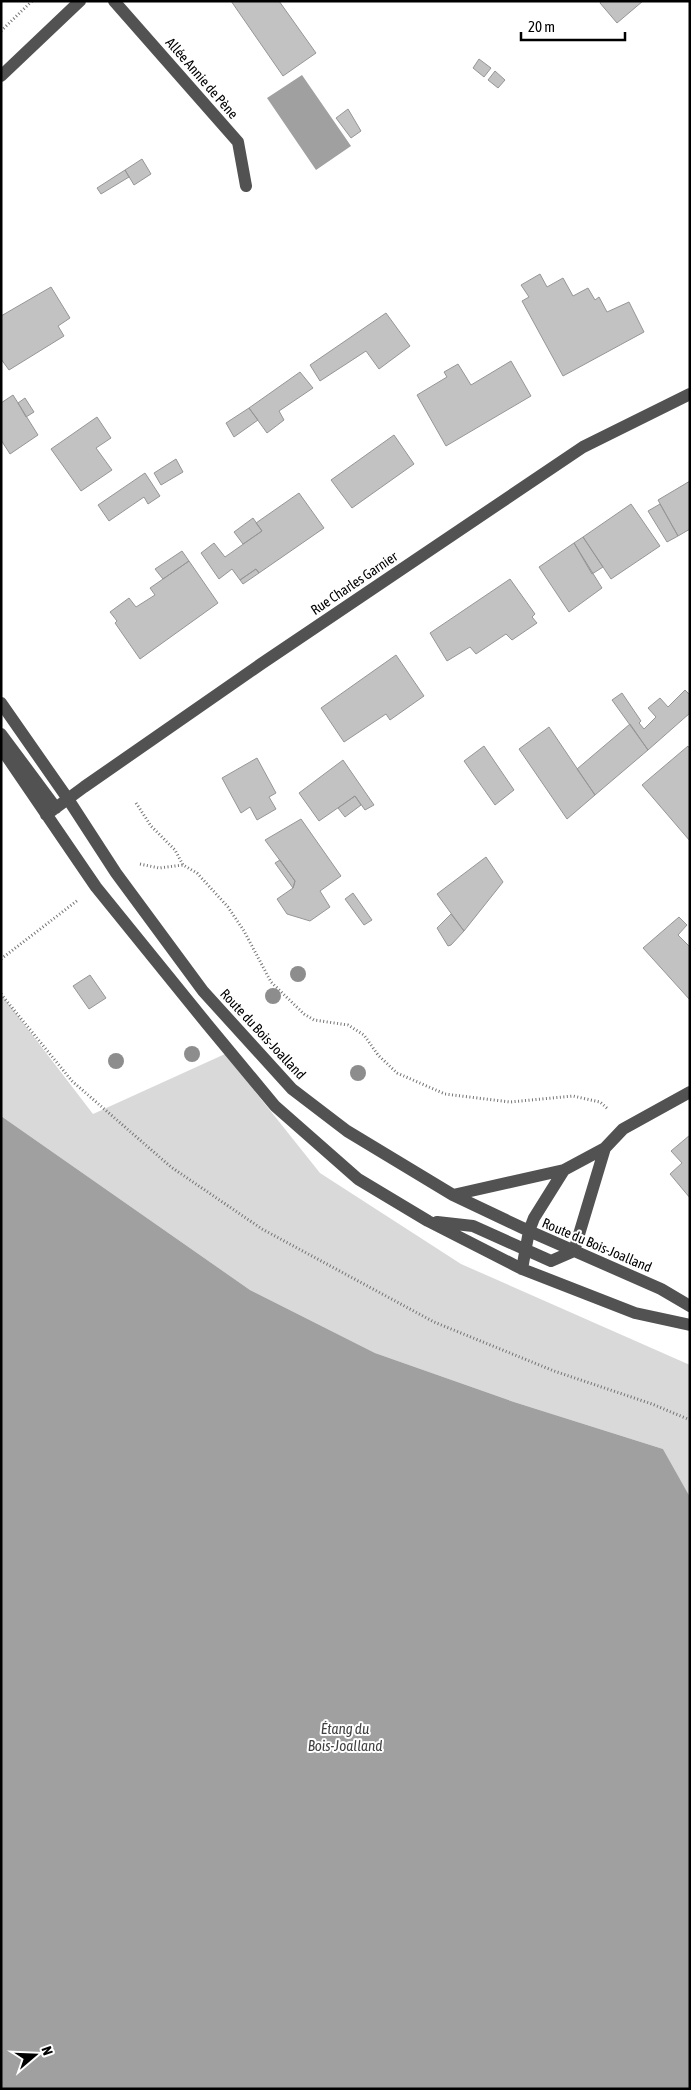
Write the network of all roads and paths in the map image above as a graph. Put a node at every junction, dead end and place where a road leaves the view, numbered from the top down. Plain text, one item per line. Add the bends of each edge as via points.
1 (32, 1) edge
2 (80, 1) edge
3 (114, 1) edge
4 (1, 31) edge
5 (1, 76) edge
6 (246, 186) dead end
7 (690, 394) edge
8 (1, 703) edge
9 (1, 734) edge
10 (1, 748) edge
11 (68, 799) junction
12 (136, 803) dead end
13 (51, 811) junction
14 (132, 862) dead end
15 (183, 865) junction
16 (82, 897) dead end
17 (1, 959) edge
18 (1, 994) edge
19 (690, 1092) edge
20 (610, 1111) dead end
21 (605, 1148) junction
22 (564, 1170) junction
23 (453, 1195) junction
24 (428, 1221) junction
25 (529, 1231) junction
26 (526, 1248) junction
27 (574, 1251) junction
28 (522, 1269) junction
29 (690, 1306) edge
30 (690, 1325) edge
31 (690, 1420) edge

1 - 4 path
2 - 5 street
3 - 6 street, Allée Annie de Pène via 238,142
7 - 11 street, Rue Charles Garnier via 583,447 277,653
8 - 11 street, Route du Bois-Joalland
9 - 13 street
10 - 13 street
11 - 13 street, Rue Charles Garnier
11 - 23 street, Route du Bois-Joalland via 116,873 203,990 292,1089 347,1131
12 - 15 path via 151,826 175,850
13 - 24 street via 96,887 275,1106 358,1179
14 - 15 path via 159,868
15 - 20 path via 197,873 228,907 271,982 291,1003 314,1020 348,1025 364,1035 378,1055 397,1073 445,1094 510,1102 573,1096 600,1102
16 - 17 path
18 - 31 path via 72,1081 171,1167 255,1224 434,1322 554,1371
19 - 21 street via 624,1130
21 - 22 street
21 - 27 street
22 - 23 street
22 - 25 street
23 - 25 street, Route du Bois-Joalland
24 - 26 street via 473,1226
24 - 28 street
25 - 26 street
25 - 27 street, Route du Bois-Joalland
26 - 27 street via 550,1261
26 - 28 street
27 - 29 street, Route du Bois-Joalland via 661,1289
28 - 30 street via 635,1313

